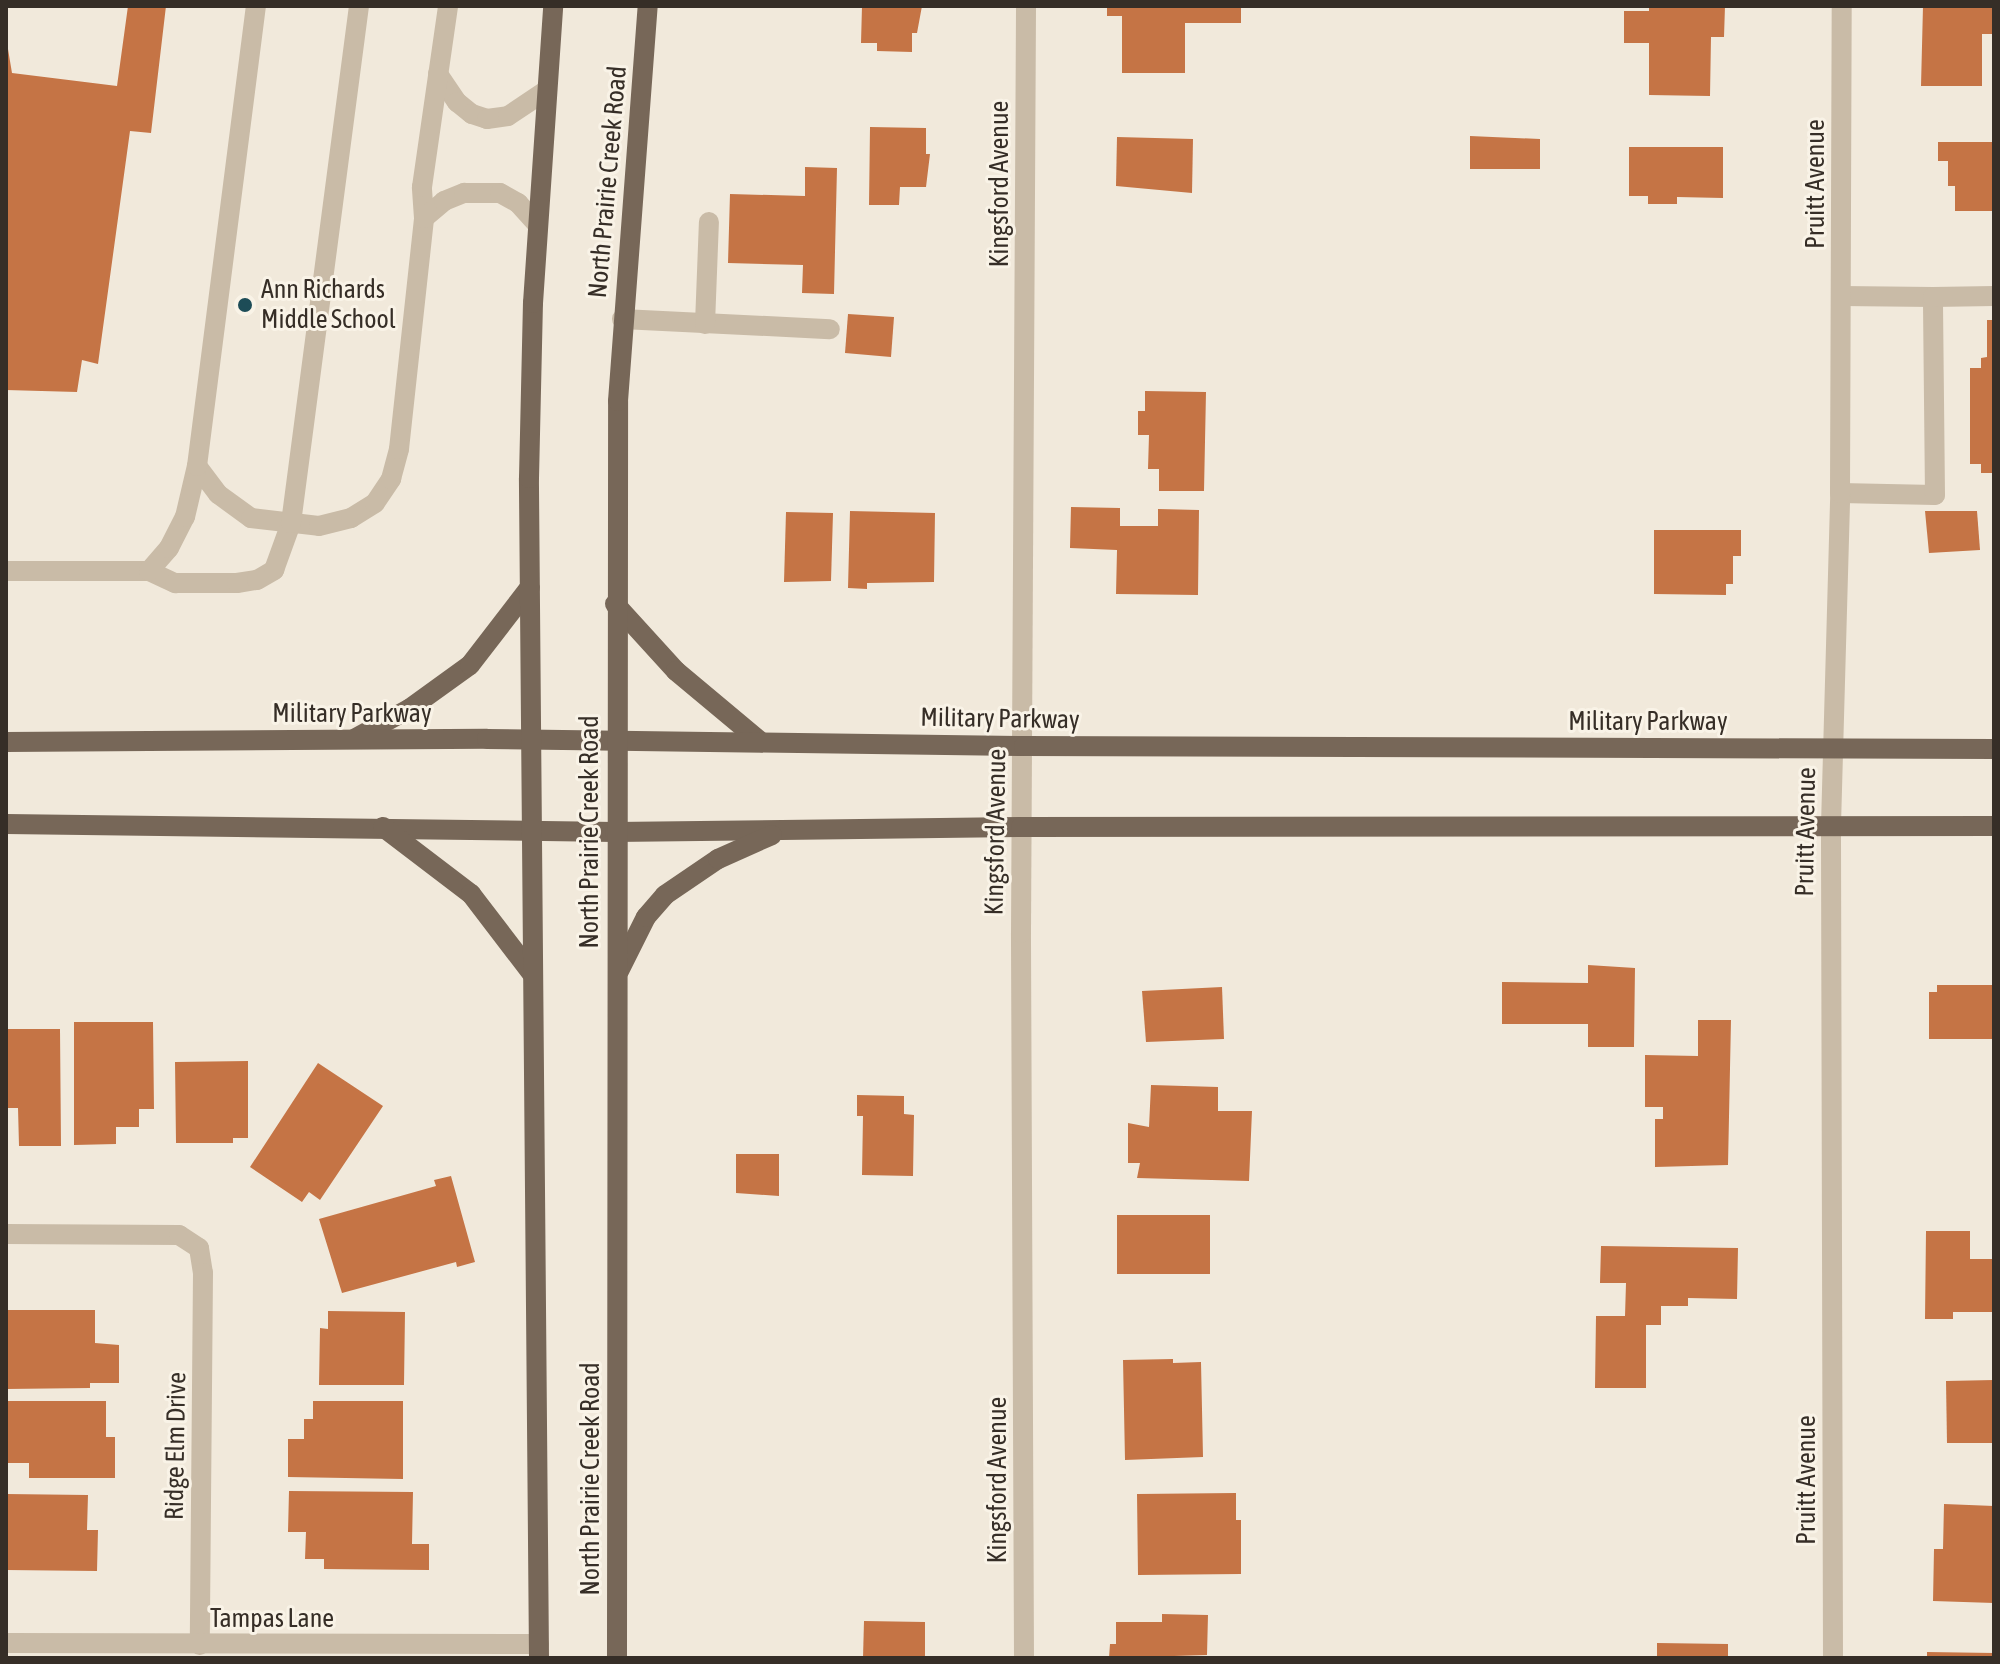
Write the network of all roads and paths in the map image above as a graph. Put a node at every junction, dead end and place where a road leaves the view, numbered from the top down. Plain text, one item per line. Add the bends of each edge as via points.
1 (256, 6) edge
2 (359, 6) edge
3 (448, 6) edge
4 (553, 6) edge
5 (648, 6) edge
6 (1026, 6) edge
7 (1842, 6) edge
8 (438, 74) junction
9 (547, 90) junction
10 (424, 218) junction
11 (709, 222) dead end
12 (537, 224) junction
13 (1842, 296) junction
14 (1994, 296) edge
15 (1933, 297) junction
16 (622, 319) junction
17 (705, 324) junction
18 (830, 329) dead end
19 (197, 466) junction
20 (1840, 493) junction
21 (291, 523) junction
22 (6, 571) edge
23 (149, 571) junction
24 (530, 587) junction
25 (615, 604) junction
26 (352, 740) junction
27 (532, 741) junction
28 (6, 742) edge
29 (615, 742) junction
30 (761, 742) junction
31 (1024, 746) junction
32 (1833, 748) junction
33 (1994, 749) edge
34 (6, 824) edge
35 (1831, 825) junction
36 (1994, 826) edge
37 (383, 827) junction
38 (1021, 827) junction
39 (532, 828) junction
40 (781, 831) junction
41 (615, 832) junction
42 (617, 974) junction
43 (533, 975) junction
44 (6, 1234) edge
45 (6, 1643) edge
46 (200, 1645) junction
47 (539, 1651) edge
48 (617, 1658) edge
49 (1024, 1658) edge
50 (1833, 1658) edge

1 - 19 street
2 - 21 street
3 - 8 street
4 - 9 main road, North Prairie Creek Road
5 - 16 main road, North Prairie Creek Road
6 - 31 street, Kingsford Avenue
7 - 13 street, Pruitt Avenue
8 - 9 street via 457,102 487,119 508,116
8 - 10 street via 422,187
9 - 12 main road, North Prairie Creek Road
10 - 12 street via 464,193 500,193
10 - 21 street via 399,449 391,479 375,503 351,518 319,526
11 - 17 street
12 - 24 main road, North Prairie Creek Road
13 - 15 street
13 - 20 street, Pruitt Avenue
14 - 15 street
15 - 20 street via 1935,495
16 - 17 street
16 - 25 main road, North Prairie Creek Road
17 - 18 street
19 - 21 street via 218,494 251,518
19 - 23 street via 185,517
20 - 32 street, Pruitt Avenue
21 - 23 street via 274,570 257,580 175,583
22 - 23 street
24 - 26 main road via 485,649 451,681
24 - 27 main road, North Prairie Creek Road
25 - 29 main road, North Prairie Creek Road
25 - 30 main road via 676,671
26 - 27 main road, Military Parkway
26 - 28 main road, Military Parkway
27 - 29 main road, Military Parkway
27 - 39 main road, North Prairie Creek Road
29 - 30 main road, Military Parkway
29 - 41 main road, North Prairie Creek Road
30 - 31 main road, Military Parkway
31 - 32 main road, Military Parkway
31 - 38 street, Kingsford Avenue
32 - 33 main road, Military Parkway
32 - 35 street, Pruitt Avenue
34 - 37 main road
35 - 36 main road
35 - 38 main road
35 - 50 street, Pruitt Avenue
37 - 39 main road
37 - 43 main road via 471,894
38 - 40 main road
38 - 49 street, Kingsford Avenue
39 - 41 main road
39 - 43 main road, North Prairie Creek Road
40 - 41 main road
40 - 42 main road via 718,859 665,895 646,917
41 - 42 main road, North Prairie Creek Road
42 - 48 main road, North Prairie Creek Road
43 - 47 main road, North Prairie Creek Road
44 - 46 street, Ridge Elm Drive via 179,1235 199,1248
45 - 46 street, Tampas Lane
46 - 47 street, Tampas Lane

